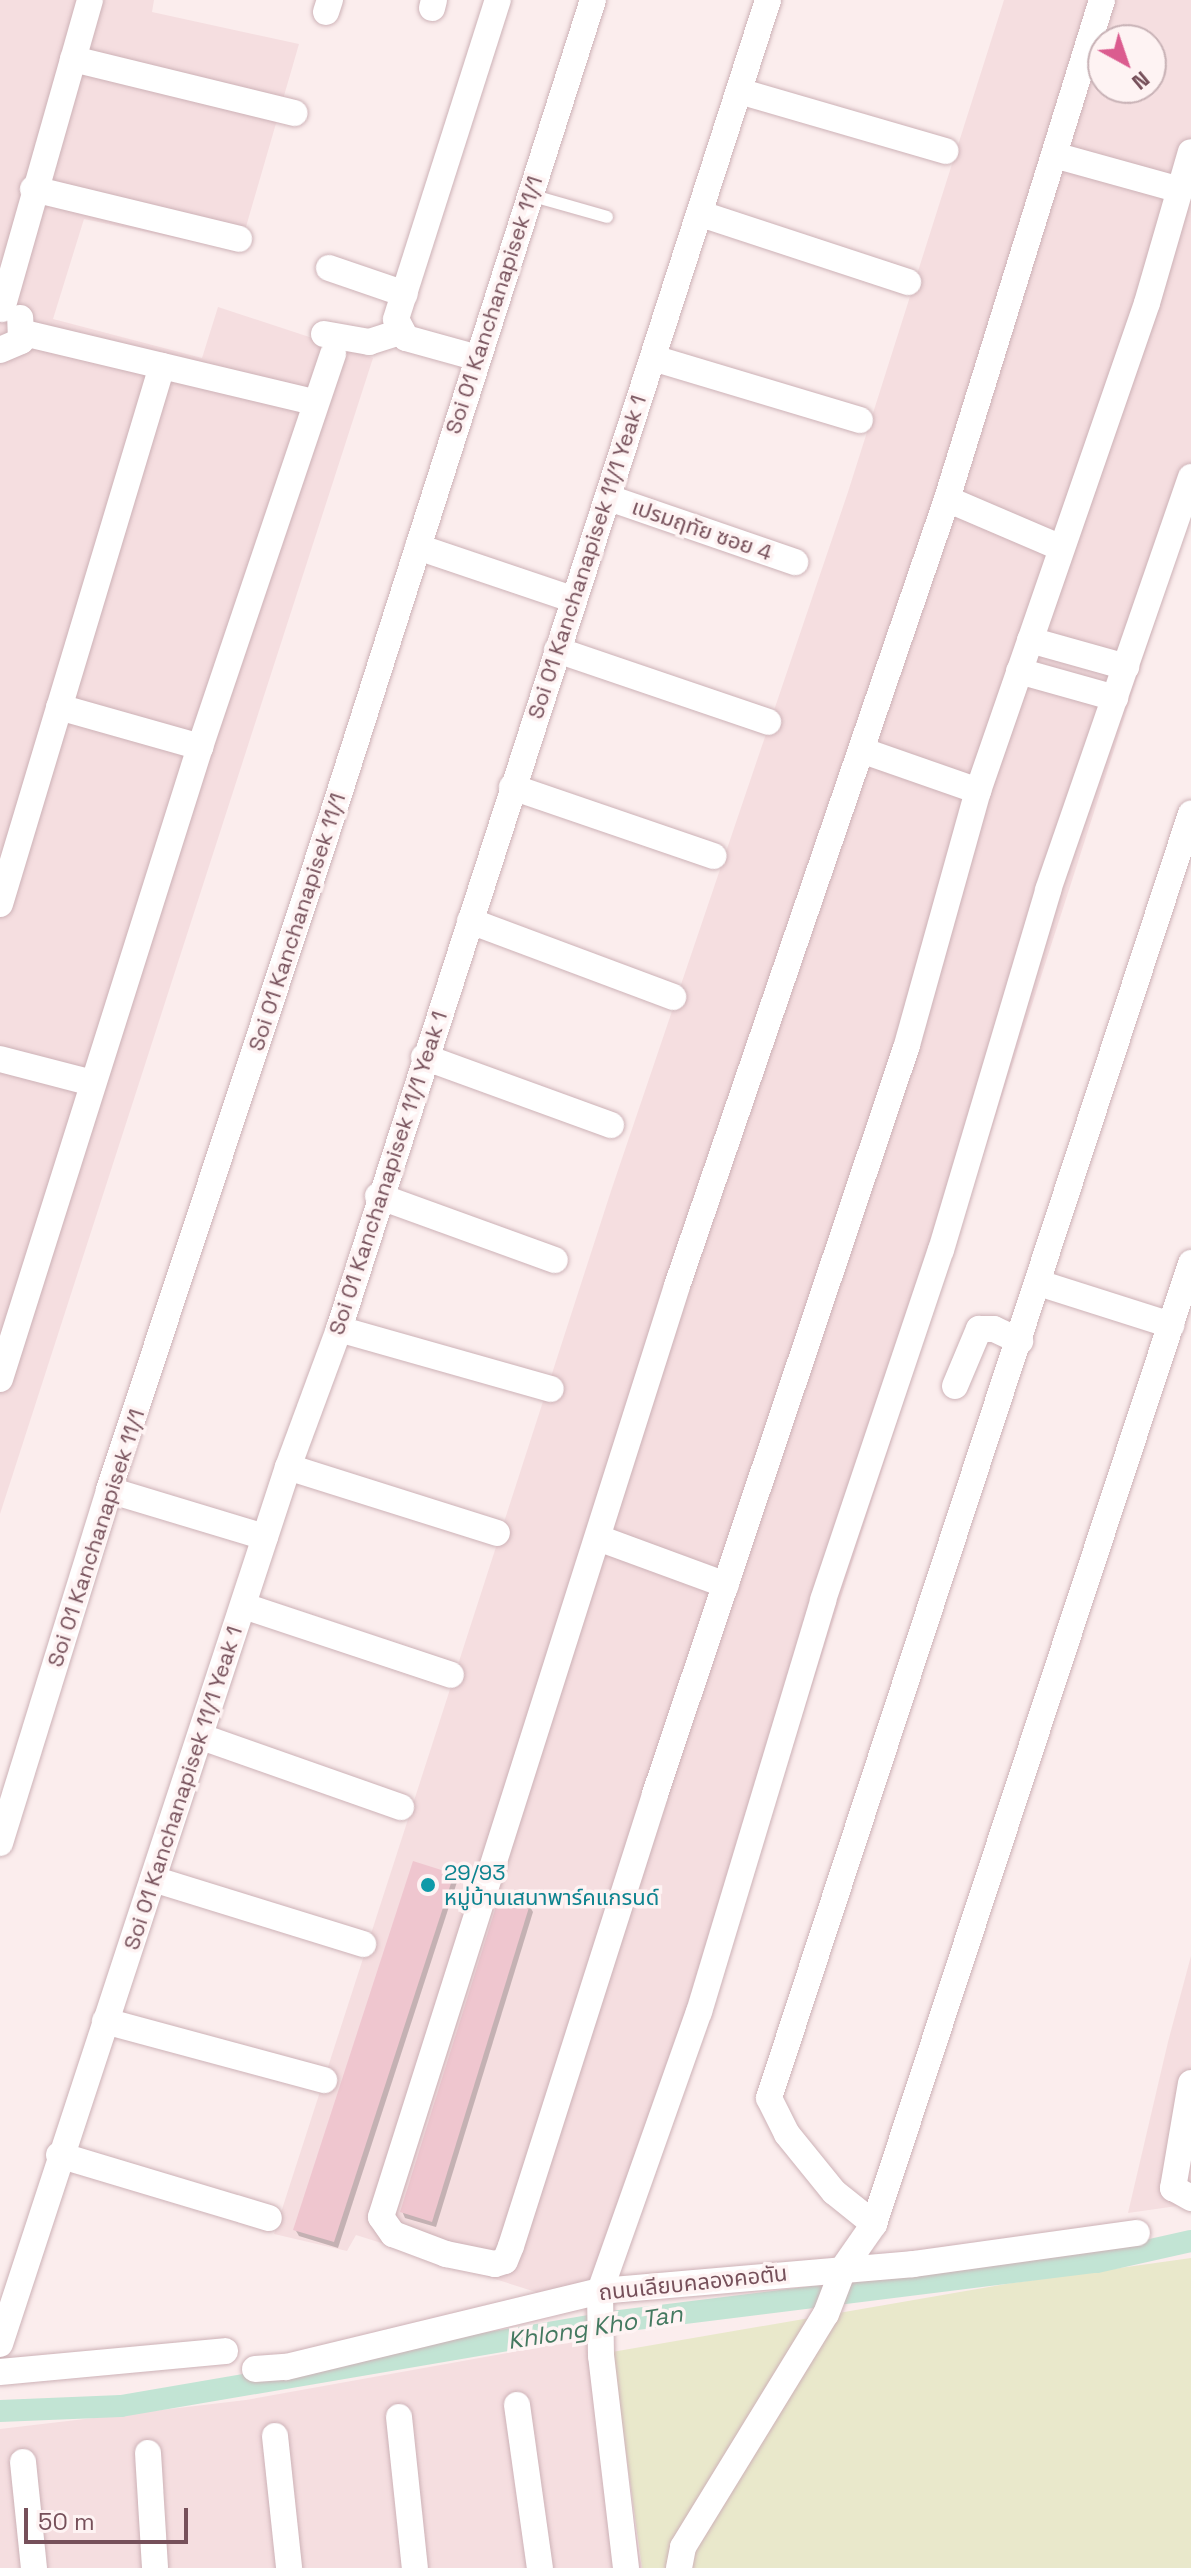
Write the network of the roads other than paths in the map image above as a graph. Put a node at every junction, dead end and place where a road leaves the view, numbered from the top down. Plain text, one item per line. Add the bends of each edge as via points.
1 (90, 0) edge
2 (498, 0) edge
3 (593, 0) edge
4 (768, 0) edge
5 (1102, 0) edge
6 (73, 59) junction
7 (739, 91) junction
8 (295, 113) dead end
9 (945, 151) dead end
10 (1191, 152) edge
11 (1054, 155) junction
12 (33, 189) junction
13 (1180, 190) junction
14 (530, 195) junction
15 (701, 214) junction
16 (607, 217) dead end
17 (239, 239) dead end
18 (329, 268) dead end
19 (908, 282) dead end
20 (405, 294) junction
21 (1, 309) edge
22 (400, 332) junction
23 (24, 333) junction
24 (0, 350) edge
25 (478, 358) junction
26 (653, 358) junction
27 (162, 366) junction
28 (313, 402) junction
29 (860, 420) dead end
30 (1191, 477) edge
31 (609, 498) junction
32 (947, 499) junction
33 (418, 547) junction
34 (1059, 547) junction
35 (795, 562) dead end
36 (572, 599) junction
37 (1030, 640) junction
38 (557, 650) junction
39 (1126, 667) junction
40 (1019, 671) junction
41 (1115, 698) junction
42 (59, 707) junction
43 (768, 722) dead end
44 (200, 747) junction
45 (864, 751) junction
46 (512, 787) junction
47 (978, 791) junction
48 (1191, 814) edge
49 (714, 856) dead end
50 (0, 904) edge
51 (470, 921) junction
52 (673, 997) dead end
53 (424, 1057) junction
54 (0, 1059) edge
55 (92, 1083) junction
56 (611, 1125) dead end
57 (378, 1196) junction
58 (555, 1260) dead end
59 (1191, 1263) edge
60 (1039, 1283) junction
61 (1171, 1325) junction
62 (339, 1329) junction
63 (1020, 1341) junction
64 (0, 1379) edge
65 (955, 1386) dead end
66 (551, 1389) dead end
67 (288, 1467) junction
68 (109, 1490) junction
69 (497, 1533) dead end
70 (265, 1537) junction
71 (601, 1539) junction
72 (726, 1585) junction
73 (244, 1606) junction
74 (451, 1675) dead end
75 (202, 1737) junction
76 (401, 1807) dead end
77 (0, 1843) edge
78 (153, 1879) junction
79 (363, 1944) dead end
80 (105, 2021) junction
81 (324, 2080) dead end
82 (1191, 2083) edge
83 (59, 2155) junction
84 (1191, 2198) edge
85 (269, 2218) dead end
86 (874, 2224) junction
87 (1137, 2233) dead end
88 (842, 2275) junction
89 (600, 2298) junction
90 (0, 2344) edge
91 (225, 2351) dead end
92 (255, 2369) dead end
93 (0, 2372) edge
94 (517, 2405) dead end
95 (399, 2417) dead end
96 (275, 2436) dead end
97 (148, 2453) dead end
98 (23, 2462) dead end
99 (34, 2568) edge
100 (155, 2568) edge
101 (289, 2568) edge
102 (415, 2568) edge
103 (540, 2568) edge
104 (626, 2568) edge
105 (679, 2568) edge

1 - 6 street
2 - 20 street
3 - 14 street, Soi 01 Kanchanapisek 11/1
4 - 7 street, Soi 01 Kanchanapisek 11/1 Yeak 1
5 - 11 street
6 - 8 street
6 - 12 street
7 - 9 street
7 - 15 street, Soi 01 Kanchanapisek 11/1 Yeak 1
10 - 13 street
11 - 13 street
11 - 32 street
12 - 17 street
12 - 21 street
13 - 34 street via 1147,303
14 - 16 lane
14 - 25 street, Soi 01 Kanchanapisek 11/1
15 - 19 street
15 - 26 street, Soi 01 Kanchanapisek 11/1 Yeak 1
18 - 20 street
20 - 22 street via 396,319
21 - 23 street via 19,316
22 - 25 street
22 - 28 street via 369,342 328,344
23 - 24 street via 14,348
23 - 27 street
25 - 33 street, Soi 01 Kanchanapisek 11/1
26 - 29 street
26 - 31 street, Soi 01 Kanchanapisek 11/1 Yeak 1
27 - 28 street
27 - 42 street
28 - 44 street
30 - 39 street
31 - 35 street, เปรมฤทัย ซอย 4
31 - 36 street, Soi 01 Kanchanapisek 11/1 Yeak 1
32 - 34 street
32 - 45 street
33 - 36 street
33 - 68 street, Soi 01 Kanchanapisek 11/1
34 - 37 street
36 - 38 street, Soi 01 Kanchanapisek 11/1 Yeak 1
37 - 39 street
37 - 40 street
38 - 43 street
38 - 46 street, Soi 01 Kanchanapisek 11/1 Yeak 1
39 - 41 street
40 - 41 street
40 - 47 street
41 - 89 street via 1048,890 941,1250 823,1600 699,2012
42 - 44 street
42 - 50 street
44 - 55 street
45 - 47 street
45 - 71 street via 677,1286
46 - 49 street
46 - 51 street, Soi 01 Kanchanapisek 11/1 Yeak 1
47 - 72 street via 907,1045
48 - 60 street
51 - 52 street
51 - 53 street, Soi 01 Kanchanapisek 11/1 Yeak 1
53 - 56 street
53 - 57 street, Soi 01 Kanchanapisek 11/1 Yeak 1
54 - 55 street
55 - 64 street
57 - 58 street
57 - 62 street, Soi 01 Kanchanapisek 11/1 Yeak 1
59 - 61 street
60 - 61 street
60 - 63 street
61 - 86 street via 923,2060
62 - 66 street
62 - 67 street, Soi 01 Kanchanapisek 11/1 Yeak 1
63 - 65 street via 994,1329 979,1329
63 - 86 street via 769,2098 787,2134 834,2192
67 - 69 street
67 - 70 street, Soi 01 Kanchanapisek 11/1 Yeak 1
68 - 70 street
68 - 77 street, Soi 01 Kanchanapisek 11/1
70 - 73 street, Soi 01 Kanchanapisek 11/1 Yeak 1
71 - 72 street
71 - 72 street via 498,1839 381,2217 393,2234 446,2254 501,2264 511,2246
73 - 74 street
73 - 75 street, Soi 01 Kanchanapisek 11/1 Yeak 1
75 - 76 street
75 - 78 street, Soi 01 Kanchanapisek 11/1 Yeak 1
78 - 79 street
78 - 80 street, Soi 01 Kanchanapisek 11/1 Yeak 1
80 - 81 street
80 - 83 street, Soi 01 Kanchanapisek 11/1 Yeak 1
82 - 84 street via 1173,2188
83 - 85 street
83 - 90 street, Soi 01 Kanchanapisek 11/1 Yeak 1
86 - 88 street
87 - 88 street, ถนนเลียบคลองคอตัน
88 - 89 street, ถนนเลียบคลองคอตัน
88 - 105 street via 826,2314 683,2547
89 - 92 street, ถนนเลียบคลองคอตัน via 286,2367
89 - 104 street via 601,2356
91 - 93 street
94 - 103 street
95 - 102 street
96 - 101 street
97 - 100 street
98 - 99 street

